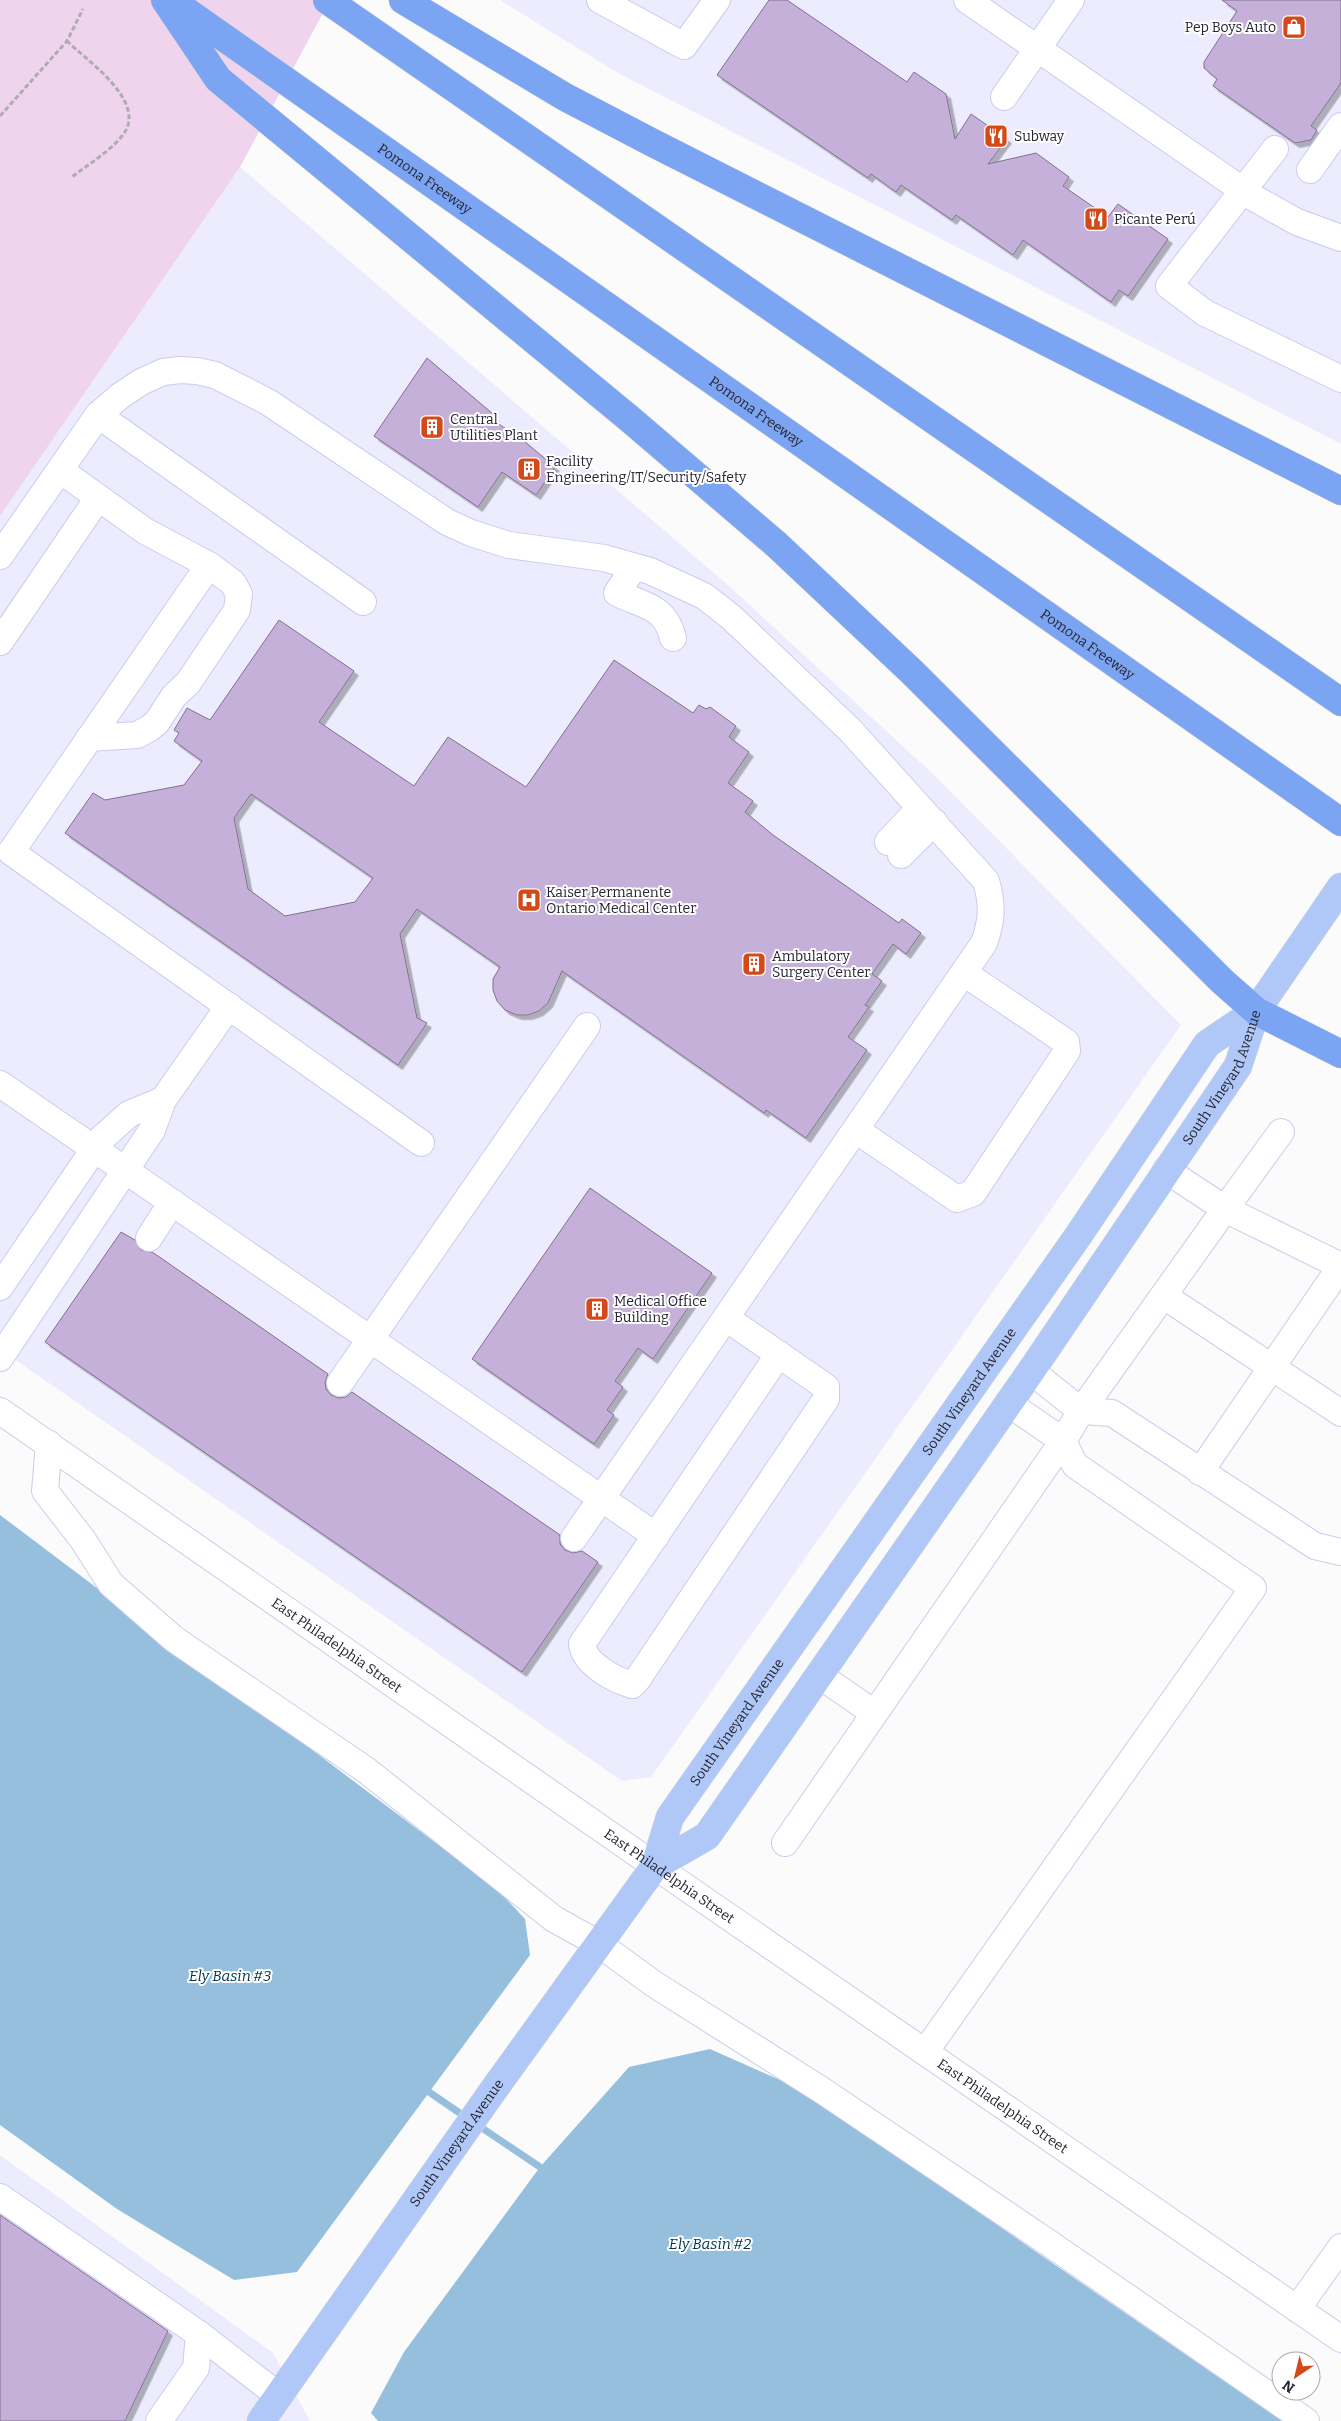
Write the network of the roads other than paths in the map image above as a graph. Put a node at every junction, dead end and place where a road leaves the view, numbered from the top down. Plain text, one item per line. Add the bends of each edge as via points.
1 (165, 0) edge
2 (171, 0) edge
3 (327, 0) edge
4 (403, 0) edge
5 (600, 0) edge
6 (717, 0) edge
7 (967, 0) edge
8 (1071, 0) edge
9 (1037, 48) junction
10 (1004, 97) dead end
11 (1341, 126) edge
12 (1275, 149) dead end
13 (1310, 170) dead end
14 (1244, 191) junction
15 (1341, 238) edge
16 (1341, 379) edge
17 (98, 415) junction
18 (60, 470) junction
19 (1341, 492) edge
20 (98, 498) junction
21 (0, 556) edge
22 (209, 565) junction
23 (634, 567) junction
24 (363, 602) dead end
25 (634, 602) dead end
26 (0, 642) edge
27 (1341, 702) edge
28 (89, 738) junction
29 (927, 815) junction
30 (1333, 817) edge
31 (894, 848) dead end
32 (4, 855) edge
33 (1341, 886) edge
34 (964, 973) junction
35 (229, 1006) junction
36 (1256, 1011) junction
37 (587, 1026) dead end
38 (1341, 1054) edge
39 (0, 1084) edge
40 (163, 1100) junction
41 (856, 1130) junction
42 (1281, 1132) dead end
43 (421, 1143) dead end
44 (95, 1148) junction
45 (125, 1169) junction
46 (1166, 1170) junction
47 (172, 1202) junction
48 (1224, 1208) junction
49 (149, 1238) dead end
50 (1341, 1266) edge
51 (0, 1287) edge
52 (1164, 1296) junction
53 (726, 1318) junction
54 (371, 1338) junction
55 (779, 1354) junction
56 (0, 1358) edge
57 (1272, 1367) junction
58 (1031, 1372) junction
59 (340, 1383) dead end
60 (1008, 1403) junction
61 (0, 1411) edge
62 (1081, 1411) junction
63 (1341, 1413) edge
64 (1063, 1441) junction
65 (49, 1444) junction
66 (1200, 1472) junction
67 (602, 1498) junction
68 (656, 1536) junction
69 (574, 1538) dead end
70 (1340, 1549) edge
71 (818, 1675) junction
72 (874, 1713) junction
73 (785, 1843) dead end
74 (655, 1866) junction
75 (599, 1944) junction
76 (925, 2052) junction
77 (0, 2197) edge
78 (1341, 2247) edge
79 (1297, 2309) junction
80 (199, 2334) junction
81 (1341, 2339) edge
82 (279, 2396) junction
83 (158, 2421) edge
84 (261, 2421) edge
85 (1306, 2421) edge

1 - 36 highway via 218,79 778,545 912,672 1214,975
2 - 30 highway, Pomona Freeway
3 - 27 highway
4 - 19 highway via 565,97
5 - 6 street via 684,46
7 - 9 street
8 - 9 street
9 - 10 street
9 - 14 street
11 - 13 street
12 - 14 street
14 - 15 street via 1297,222
14 - 16 street via 1169,286 1205,313
17 - 18 street
17 - 23 street via 134,386 163,372 197,371 215,375 268,402 447,522 471,533 510,545 604,558
17 - 24 street
18 - 20 street
18 - 21 street
20 - 22 street via 145,531
20 - 26 street
22 - 28 street
22 - 28 street via 233,583 239,594 237,610 188,683 150,728 137,735
23 - 25 street via 617,593
23 - 29 street via 704,596 730,617 850,730
28 - 32 street
29 - 31 street
29 - 34 street via 986,881 991,899 992,923 984,943
32 - 35 street
33 - 36 main road
34 - 41 street
34 - 41 street via 1061,1038 1066,1042 1068,1051 973,1192 957,1199
35 - 40 street
35 - 43 street
36 - 38 highway
36 - 46 main road, South Vineyard Avenue via 1238,1066
36 - 74 main road, South Vineyard Avenue via 1208,1044 1078,1236 670,1817
37 - 54 street
39 - 44 street
40 - 44 street via 129,1114
40 - 45 street via 152,1130
41 - 53 street
42 - 48 street
44 - 45 street
44 - 51 street
45 - 47 street
45 - 56 street
46 - 48 street
46 - 58 main road, South Vineyard Avenue
47 - 49 street
47 - 54 street
48 - 50 street
48 - 52 street
50 - 57 street
52 - 57 street
52 - 62 street
53 - 55 street
53 - 67 street
54 - 59 street
54 - 67 street
55 - 68 street
55 - 68 street via 826,1387 826,1399 632,1685 622,1682 587,1658 582,1644
57 - 63 street
57 - 66 street
58 - 60 main road, South Vineyard Avenue
58 - 62 street
60 - 64 street
60 - 71 main road, South Vineyard Avenue
61 - 65 street, East Philadelphia Street
62 - 64 street
62 - 66 street via 1112,1413
64 - 72 street
64 - 76 street via 1075,1465 1253,1588
65 - 74 street, East Philadelphia Street
65 - 75 street via 46,1490 111,1584 174,1640 366,1770 554,1919
66 - 70 street via 1315,1546
67 - 68 street
67 - 69 street
71 - 72 street
71 - 74 main road, South Vineyard Avenue via 707,1836
72 - 73 street
74 - 75 main road, South Vineyard Avenue
74 - 76 street, East Philadelphia Street
75 - 82 main road, South Vineyard Avenue
75 - 85 street via 654,1984 823,2090
76 - 79 street, East Philadelphia Street
77 - 80 street
78 - 79 street
79 - 81 street, East Philadelphia Street
80 - 82 street
80 - 83 street via 196,2368
82 - 84 main road, South Vineyard Avenue

